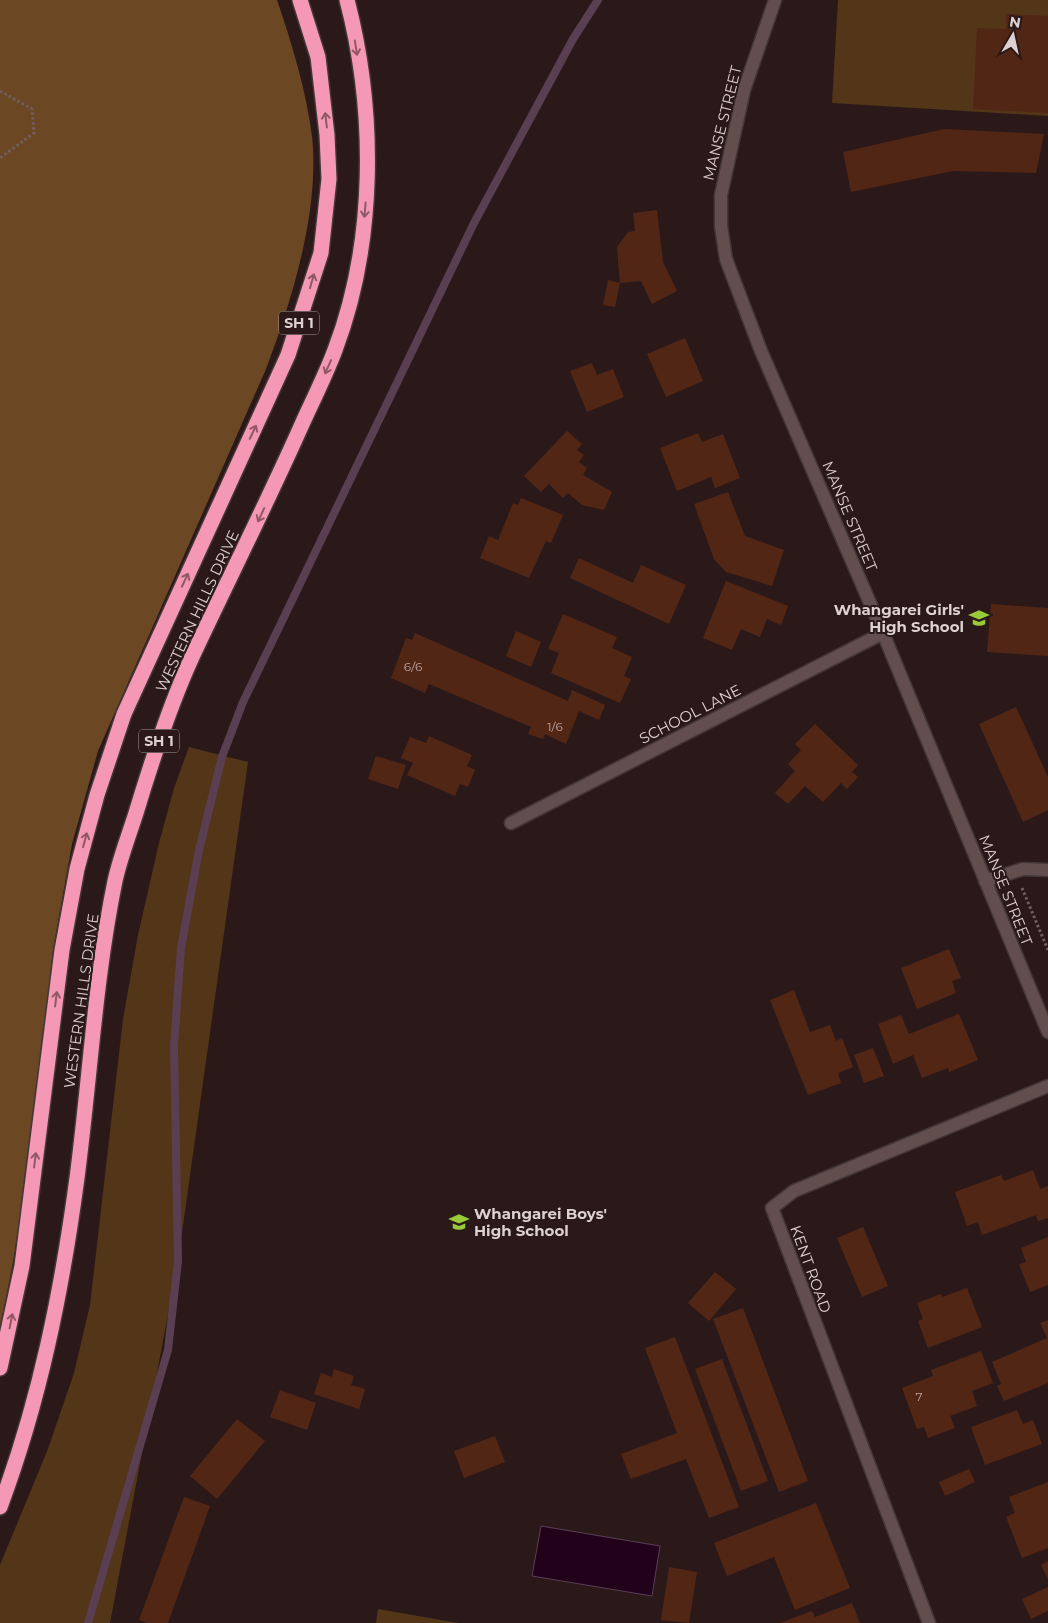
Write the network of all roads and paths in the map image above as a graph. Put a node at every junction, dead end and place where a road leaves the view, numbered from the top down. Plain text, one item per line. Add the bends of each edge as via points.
1 (300, 0) edge
2 (347, 0) edge
3 (775, 0) edge
4 (0, 91) edge
5 (0, 158) edge
6 (883, 633) junction
7 (510, 823) dead end
8 (1048, 870) edge
9 (1017, 871) junction
10 (985, 881) junction
11 (1048, 950) edge
12 (1048, 1032) edge
13 (1048, 1086) edge
14 (0, 1368) edge
15 (0, 1507) edge
16 (929, 1623) edge

14 -> 1 highway, WESTERN HILLS DRIVE / SH 1 via 22,1266 62,950 77,869 97,795 124,714 288,355 320,253 329,179 327,135 318,57
2 -> 15 highway, WESTERN HILLS DRIVE / SH 1 via 367,150 363,240 352,292 336,348 261,516 190,660 162,733 116,878 102,960 77,1176 58,1305 21,1448
3 - 6 street, MANSE STREET via 744,90 720,195 726,258 761,351
4 - 5 path via 32,109 34,133
6 - 7 street, SCHOOL LANE
6 - 10 street, MANSE STREET
8 - 9 street
9 - 10 street
9 - 11 path
10 - 12 street, MANSE STREET
13 - 16 street, KENT ROAD via 794,1191 772,1208

